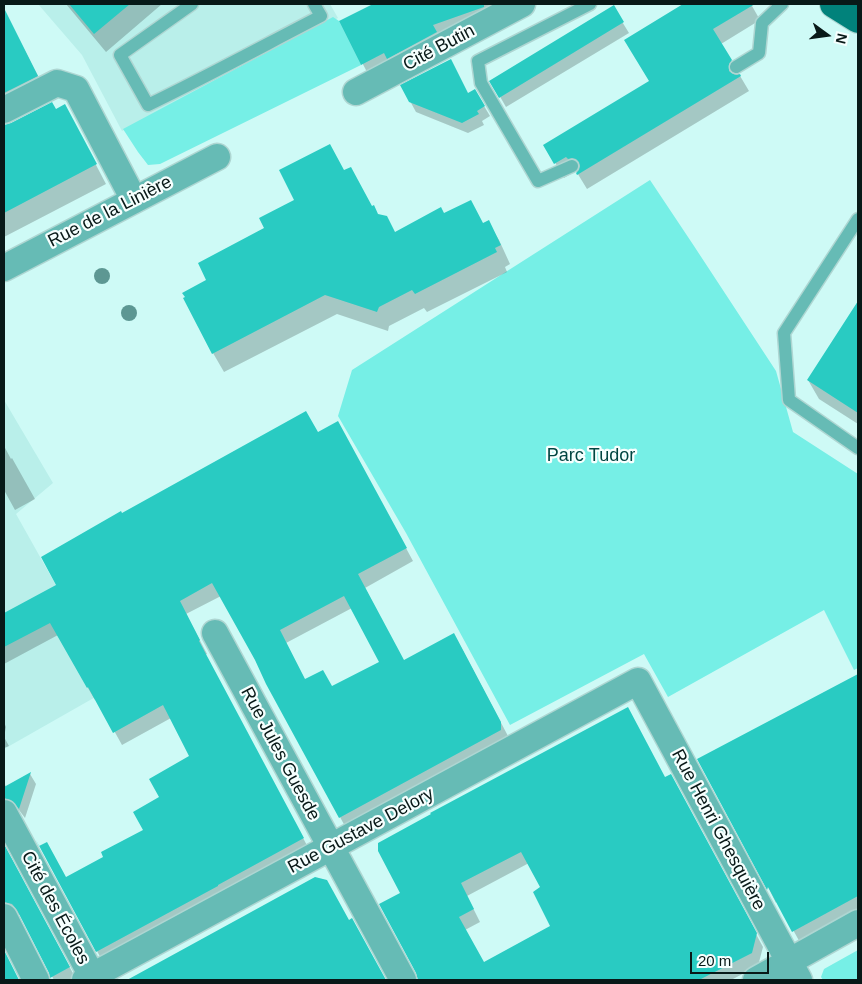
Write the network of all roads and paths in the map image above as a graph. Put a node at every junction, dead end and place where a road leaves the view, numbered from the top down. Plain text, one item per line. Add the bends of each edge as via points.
1 (192, 4) edge
2 (314, 4) edge
3 (522, 4) edge
4 (590, 4) edge
5 (782, 4) edge
6 (834, 4) edge
7 (858, 20) edge
8 (736, 67) dead end
9 (356, 92) dead end
10 (4, 110) edge
11 (217, 157) dead end
12 (572, 166) dead end
13 (134, 200) junction
14 (858, 219) edge
15 (4, 268) edge
16 (858, 448) edge
17 (215, 633) dead end
18 (638, 681) joint
19 (4, 812) edge
20 (330, 848) junction
21 (4, 917) edge
22 (858, 923) edge
23 (794, 971) edge
24 (89, 978) edge
25 (36, 980) edge
26 (403, 980) edge
27 (756, 980) edge

1 - 2 lane via 120,55 148,106 320,16
3 - 9 street, Cité Butin
4 - 12 lane via 478,62 481,83 538,181
5 - 8 lane via 762,23 759,53
6 - 7 main road
10 - 13 street via 57,83 76,89
11 - 13 street, Rue de la Linière
13 - 15 street, Rue de la Linière
14 - 16 lane via 784,334 789,400
17 - 20 street, Rue Jules Guesde
18 - 20 street, Rue Gustave Delory
18 - 23 street, Rue Henri Ghesquière
19 - 24 street, Cité des Écoles
20 - 24 street, Rue Gustave Delory
20 - 26 street, Rue Jules Guesde
21 - 25 street
22 - 23 street
23 - 27 street

